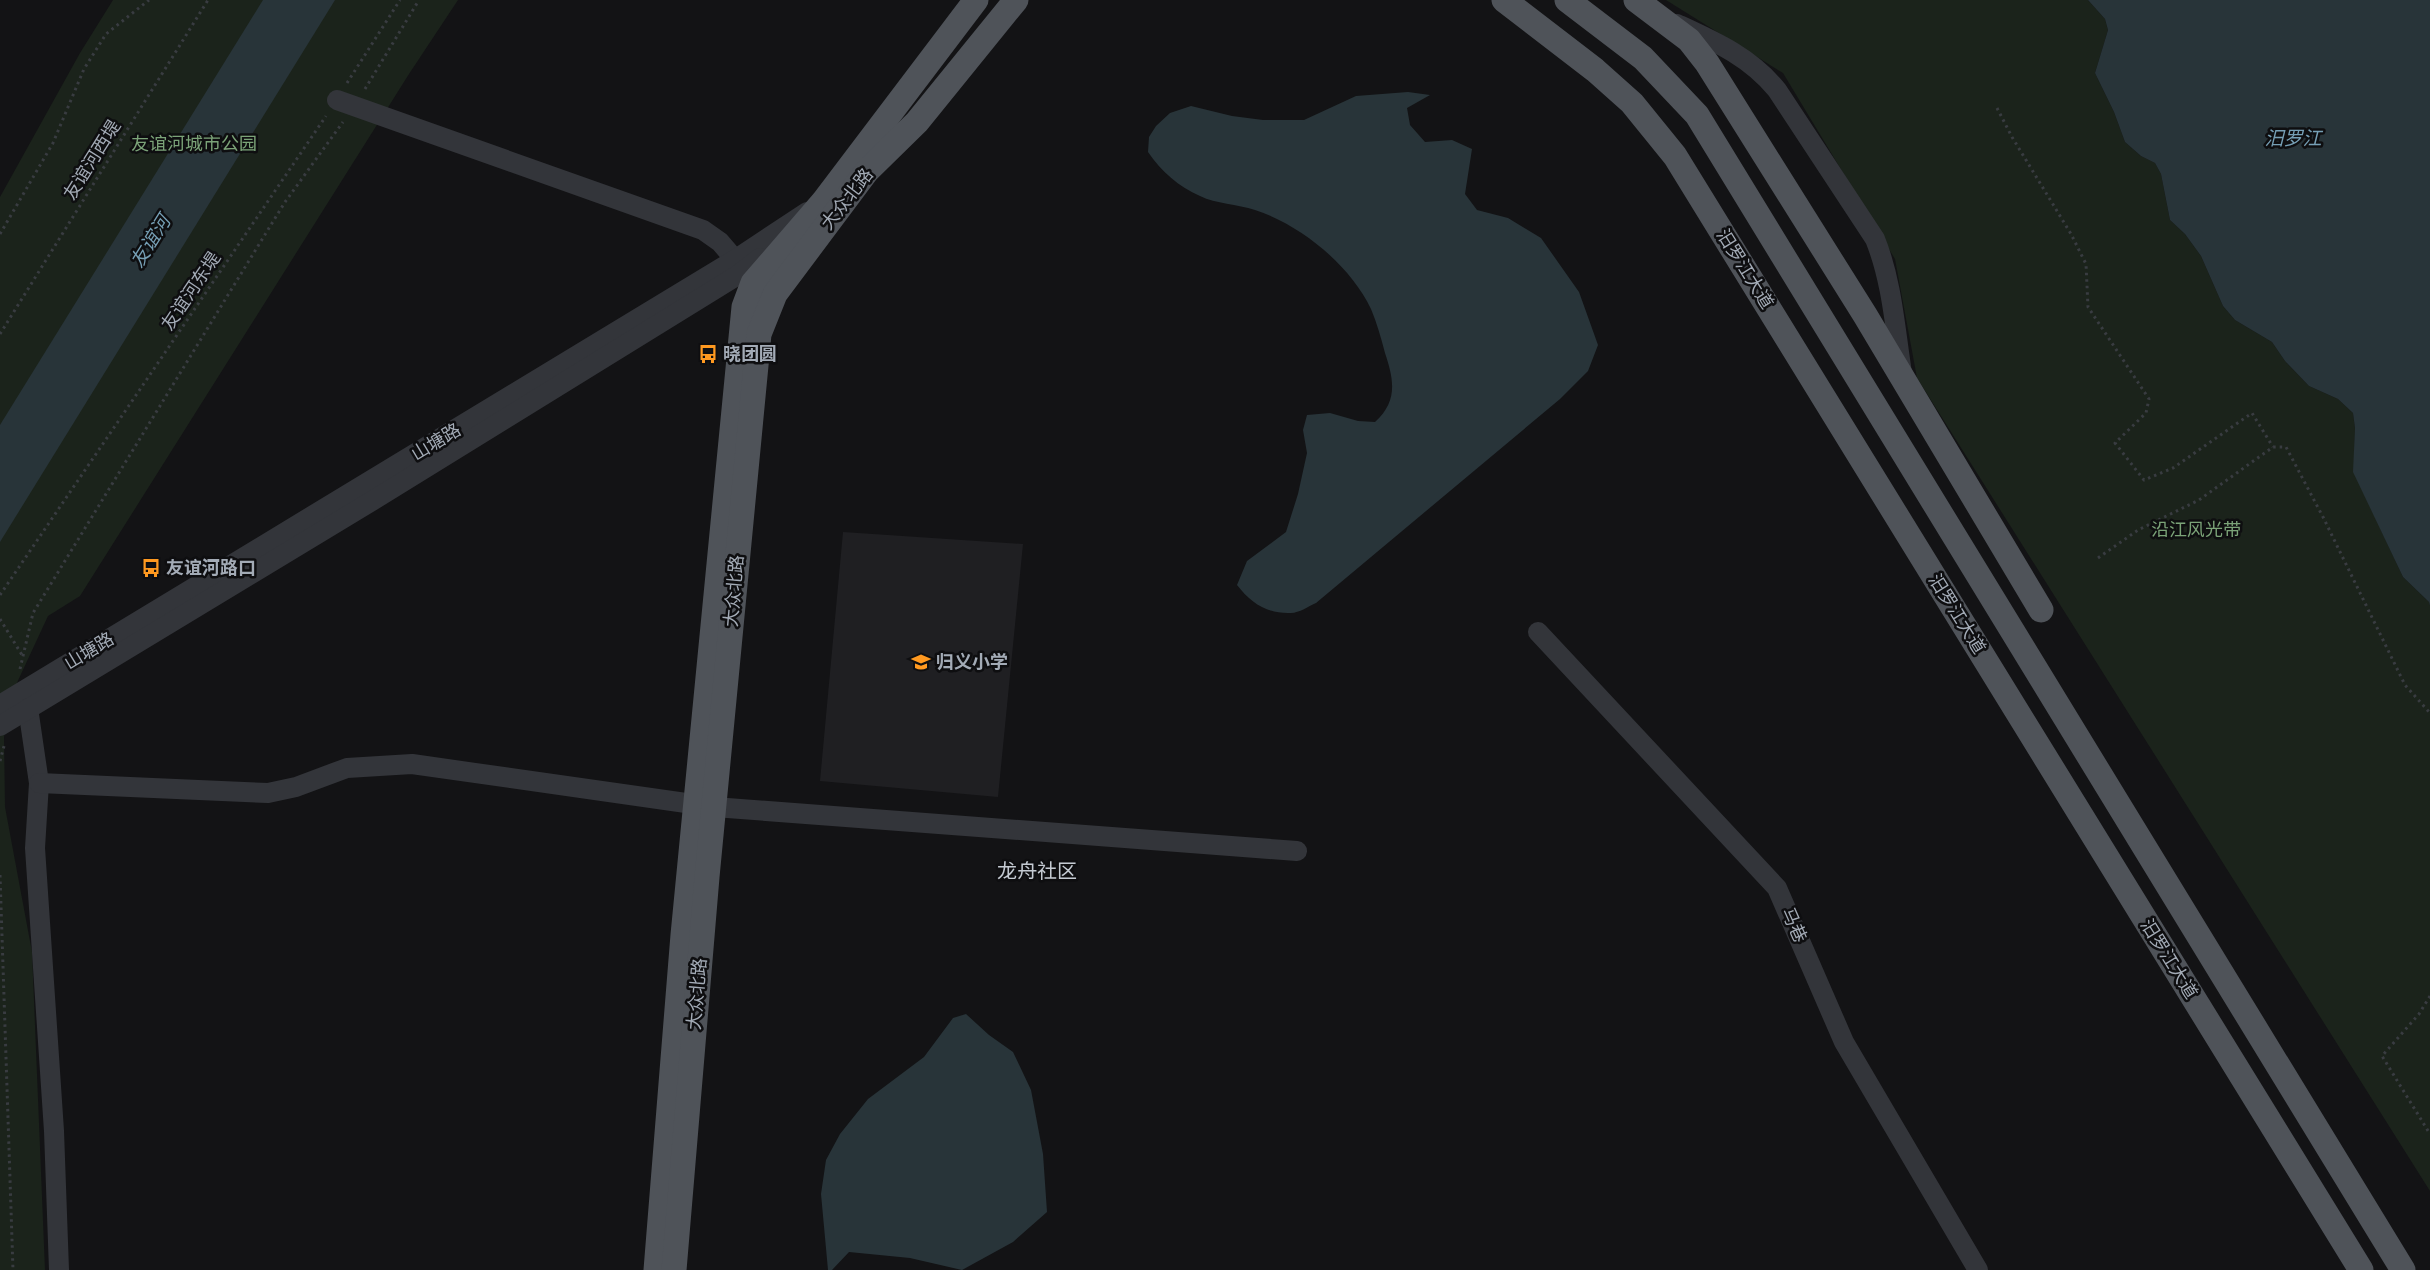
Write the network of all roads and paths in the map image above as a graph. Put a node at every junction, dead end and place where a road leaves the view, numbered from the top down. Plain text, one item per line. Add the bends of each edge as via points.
1 (149, 0) edge
2 (208, 0) edge
3 (400, 0) edge
4 (419, 0) edge
5 (976, 0) edge
6 (1016, 0) edge
7 (1504, 0) edge
8 (1567, 0) edge
9 (1636, 0) edge
10 (1661, 17) junction
11 (346, 103) junction
12 (1997, 108) dead end
13 (832, 204) junction
14 (0, 234) edge
15 (744, 271) junction
16 (0, 334) edge
17 (759, 334) junction
18 (1903, 382) junction
19 (2273, 448) junction
20 (2098, 558) dead end
21 (0, 595) edge
22 (2041, 610) dead end
23 (0, 619) edge
24 (1538, 632) dead end
25 (22, 656) junction
26 (11, 710) edge
27 (2430, 713) edge
28 (0, 761) edge
29 (39, 783) junction
30 (704, 806) junction
31 (1297, 851) dead end
32 (0, 875) edge
33 (2430, 996) edge
34 (2430, 1134) edge
35 (13, 1270) edge
36 (59, 1270) edge
37 (656, 1270) edge
38 (674, 1270) edge
39 (1978, 1270) edge
40 (2361, 1270) edge
41 (2403, 1270) edge

1 - 14 path via 106,34 84,69 53,143
2 - 16 path, 友谊河西堤
3 - 11 path, 友谊河东堤
4 - 11 path
5 - 13 main road, 大众北路
6 - 13 main road, 大众北路 via 917,122
7 - 40 main road, 汨罗江大道 via 1595,70 1632,103 1675,156
8 - 41 main road, 汨罗江大道 via 1643,58 1698,115
9 - 10 main road
10 - 18 main road via 1689,40 1707,63 1865,315
10 - 18 street via 1720,43 1765,75 1778,90 1875,239 1883,258 1891,298
11 - 15 street via 703,230 720,242
11 - 21 path, 友谊河东堤
11 - 25 path via 33,613
12 - 19 path via 2086,264 2088,307 2149,398 2146,413 2115,443 2144,480 2172,468 2252,413
13 - 15 street, 山塘路
13 - 15 main road, 大众北路
13 - 17 main road, 大众北路 via 775,294
15 - 17 street via 758,300
15 - 26 street, 山塘路 via 363,487
15 - 30 main road, 大众北路 via 744,307
17 - 30 main road, 大众北路
18 - 22 main road
19 - 20 path via 2199,500 2138,530
19 - 27 path via 2286,448 2404,685
23 - 25 path
24 - 39 street, 马巷 via 1777,888 1844,1042
25 - 26 path
26 - 28 path
26 - 29 street
29 - 30 street via 268,793 296,787 347,768 412,764
29 - 36 street via 35,848 54,1131
30 - 31 street
30 - 37 main road, 大众北路
30 - 38 main road, 大众北路
32 - 35 path
33 - 34 path via 2419,1014 2382,1056

